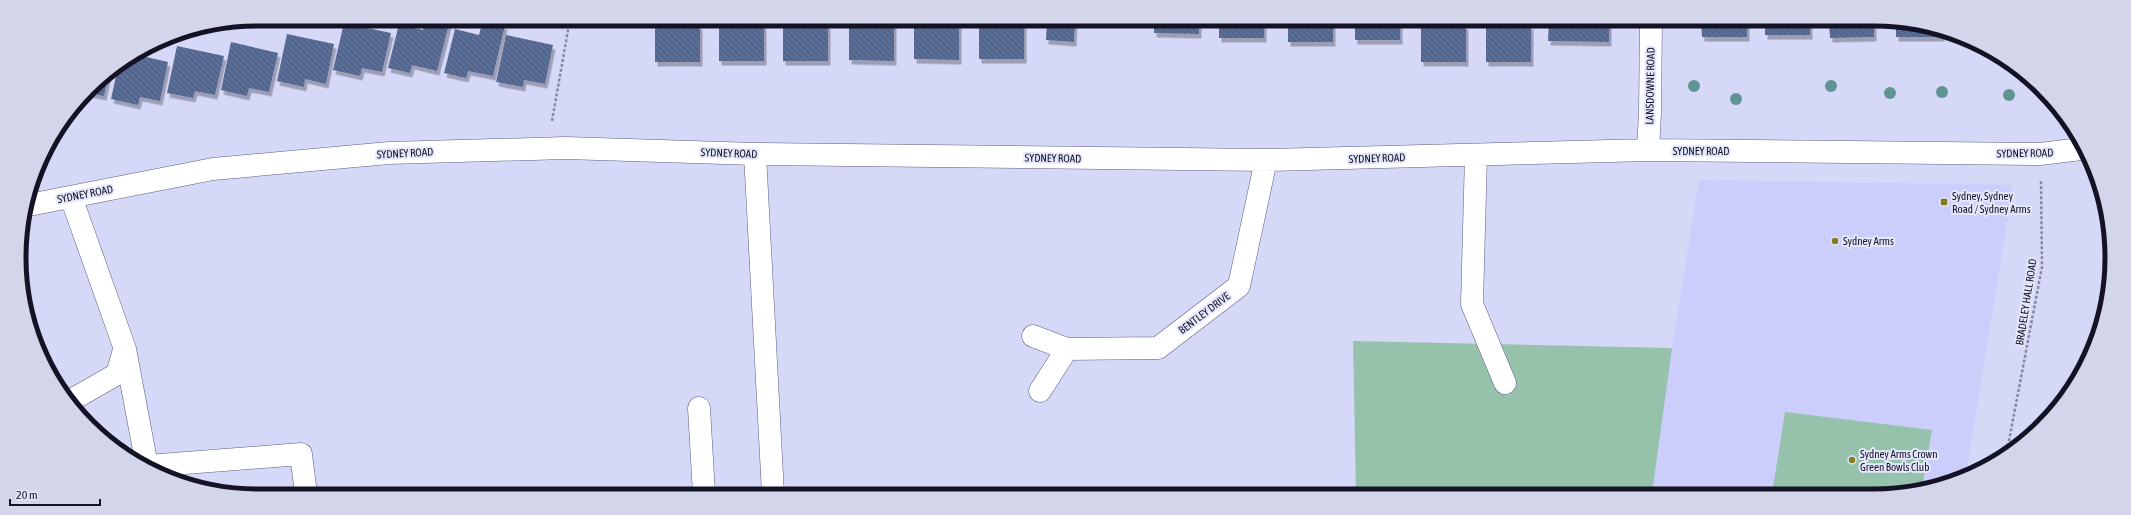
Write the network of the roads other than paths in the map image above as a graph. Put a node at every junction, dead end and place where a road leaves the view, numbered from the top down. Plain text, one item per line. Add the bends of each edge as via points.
1 (1651, 26) edge
2 (2078, 149) edge
3 (1648, 150) junction
4 (755, 154) junction
5 (1476, 155) junction
6 (1266, 160) junction
7 (71, 197) junction
8 (32, 205) edge
9 (1033, 336) dead end
10 (125, 349) junction
11 (1067, 349) junction
12 (1504, 383) dead end
13 (1040, 391) dead end
14 (74, 398) edge
15 (699, 408) dead end
16 (145, 460) edge
17 (156, 465) edge
18 (305, 489) edge
19 (704, 489) edge
20 (772, 489) edge

1 - 3 street, LANSDOWNE ROAD
2 - 3 street, SYDNEY ROAD via 2040,154
3 - 5 street, SYDNEY ROAD
4 - 6 street, SYDNEY ROAD
4 - 7 street, SYDNEY ROAD via 566,148 389,153 213,169
4 - 20 street
5 - 6 street, SYDNEY ROAD
5 - 12 street via 1472,304
6 - 11 street, BENTLEY DRIVE via 1239,286 1158,348
7 - 8 street, SYDNEY ROAD
7 - 10 street
9 - 11 street, BENTLEY DRIVE
10 - 14 street via 117,374
10 - 16 street
11 - 13 street
15 - 19 street
17 - 18 street via 301,454

